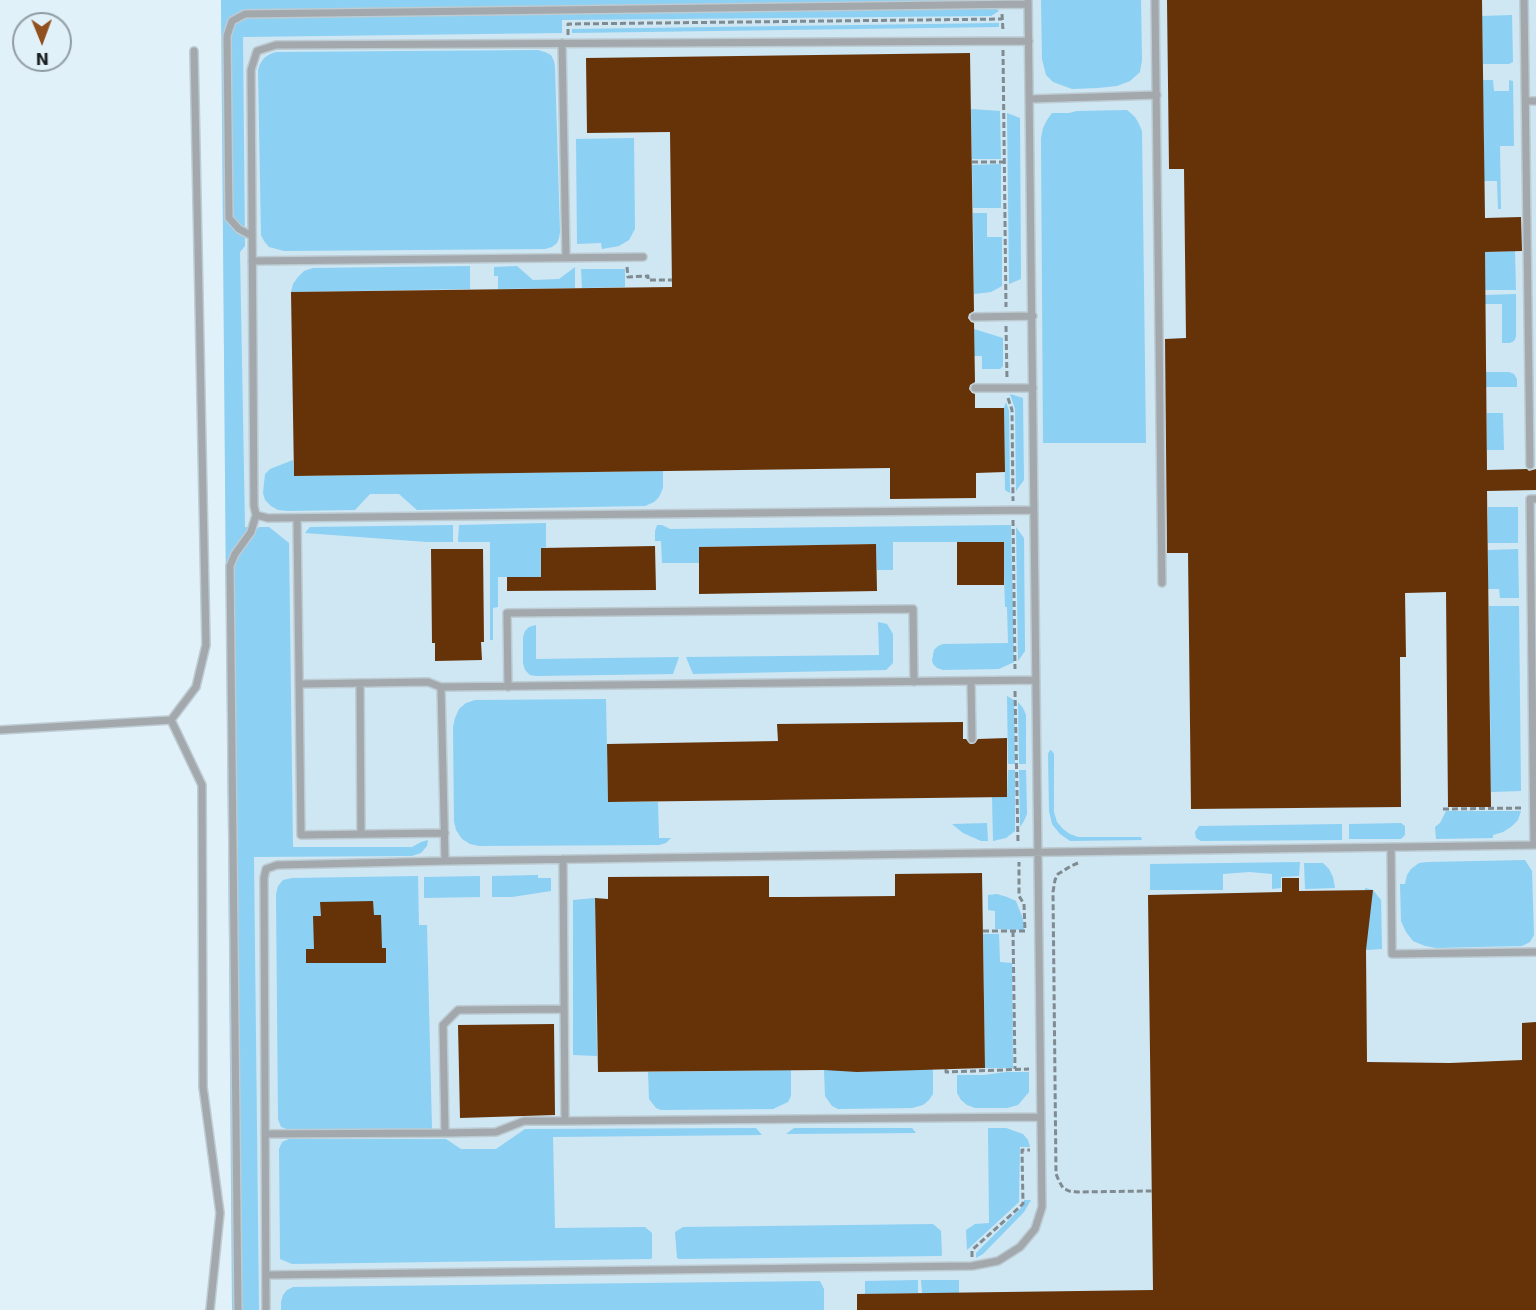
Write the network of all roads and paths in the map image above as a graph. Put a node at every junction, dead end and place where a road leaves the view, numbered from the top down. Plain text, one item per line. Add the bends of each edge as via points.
1 (1155, 0) edge
2 (1524, 0) edge
3 (1028, 2) edge
4 (1002, 4) junction
5 (1002, 19) junction
6 (1003, 41) junction
7 (1029, 41) junction
8 (565, 43) junction
9 (194, 51) dead end
10 (1157, 95) junction
11 (1029, 99) junction
12 (1536, 101) edge
13 (1526, 102) junction
14 (972, 162) dead end
15 (1003, 162) junction
16 (252, 236) junction
17 (644, 257) dead end
18 (566, 258) junction
19 (252, 261) junction
20 (618, 267) dead end
21 (1532, 272) edge
22 (672, 280) dead end
23 (1033, 316) junction
24 (974, 317) dead end
25 (1006, 317) junction
26 (1532, 357) edge
27 (975, 388) dead end
28 (1008, 388) junction
29 (1033, 388) junction
30 (1530, 465) dead end
31 (1536, 499) edge
32 (1013, 510) junction
33 (1034, 510) junction
34 (256, 515) junction
35 (297, 518) junction
36 (1162, 583) dead end
37 (1534, 612) edge
38 (1015, 680) junction
39 (1036, 680) junction
40 (971, 681) junction
41 (914, 682) junction
42 (360, 683) junction
43 (299, 684) junction
44 (441, 687) junction
45 (508, 687) junction
46 (171, 720) junction
47 (0, 730) edge
48 (972, 739) dead end
49 (1443, 809) dead end
50 (1524, 809) dead end
51 (445, 833) junction
52 (361, 834) junction
53 (1535, 844) edge
54 (1391, 848) junction
55 (1038, 852) junction
56 (1019, 853) junction
57 (563, 860) junction
58 (445, 861) junction
59 (1081, 862) dead end
60 (983, 931) dead end
61 (1012, 931) junction
62 (1536, 952) edge
63 (564, 1010) junction
64 (946, 1069) dead end
65 (1015, 1069) junction
66 (1055, 1069) junction
67 (1041, 1070) junction
68 (1041, 1117) junction
69 (565, 1120) junction
70 (445, 1132) junction
71 (265, 1134) junction
72 (1042, 1151) junction
73 (1056, 1151) junction
74 (1152, 1191) dead end
75 (972, 1266) junction
76 (266, 1275) junction
77 (210, 1310) edge
78 (238, 1310) edge
79 (266, 1310) edge

1 - 10 lane
2 - 13 lane
3 - 4 lane
3 - 7 lane
4 - 5 path
4 - 16 lane via 245,14 232,21 227,36 229,218
5 - 6 path
5 - 8 path via 568,24
6 - 7 lane
6 - 8 lane
6 - 15 path
7 - 11 lane
8 - 16 lane via 276,45 257,51 250,70
8 - 18 lane
9 - 46 lane via 206,645 196,687
10 - 11 lane
10 - 36 lane
11 - 23 lane
12 - 13 lane
13 - 21 lane
14 - 15 path
15 - 25 path
16 - 19 lane
17 - 18 lane
18 - 19 lane
19 - 34 lane
20 - 22 path via 628,267 628,277
21 - 26 lane
23 - 25 lane
23 - 29 lane
24 - 25 lane
25 - 28 path
26 - 30 lane
27 - 28 lane
28 - 29 lane
28 - 32 path via 1012,410
29 - 33 lane
31 - 37 lane via 1530,499
32 - 33 lane
32 - 35 lane
32 - 38 path
33 - 39 lane
34 - 35 lane
34 - 78 lane via 251,532 230,566
35 - 43 lane
37 - 53 lane
38 - 39 lane
38 - 40 lane
38 - 56 path
39 - 55 lane
40 - 41 lane
40 - 48 lane
41 - 45 lane
41 - 45 lane via 913,609 507,613
42 - 43 lane
42 - 44 lane via 429,682
42 - 52 lane
43 - 52 lane via 301,835
44 - 45 lane
44 - 51 lane
46 - 47 lane
46 - 77 lane via 202,784 203,1087 220,1213
49 - 50 path
51 - 52 lane
51 - 58 lane
53 - 54 lane
54 - 55 lane
54 - 62 lane via 1392,954
55 - 56 lane
55 - 67 lane
56 - 57 lane
56 - 61 path via 1018,896 1024,904 1025,931
57 - 58 lane
57 - 63 lane
58 - 71 lane via 277,865 266,869
59 - 66 path via 1058,874 1053,892
60 - 61 path
61 - 65 path
63 - 69 lane
63 - 70 lane via 458,1010 443,1025
64 - 65 path
65 - 67 path
66 - 67 path
66 - 73 path
67 - 68 lane
68 - 69 lane
68 - 72 lane
69 - 70 lane via 524,1121 496,1132
70 - 71 lane
71 - 76 lane
72 - 73 path
72 - 75 lane via 1042,1207 1035,1229 1020,1247 998,1261
72 - 75 path via 1022,1150 1023,1204 972,1250
73 - 74 path via 1056,1174 1063,1188 1070,1191
75 - 76 lane
76 - 79 lane

